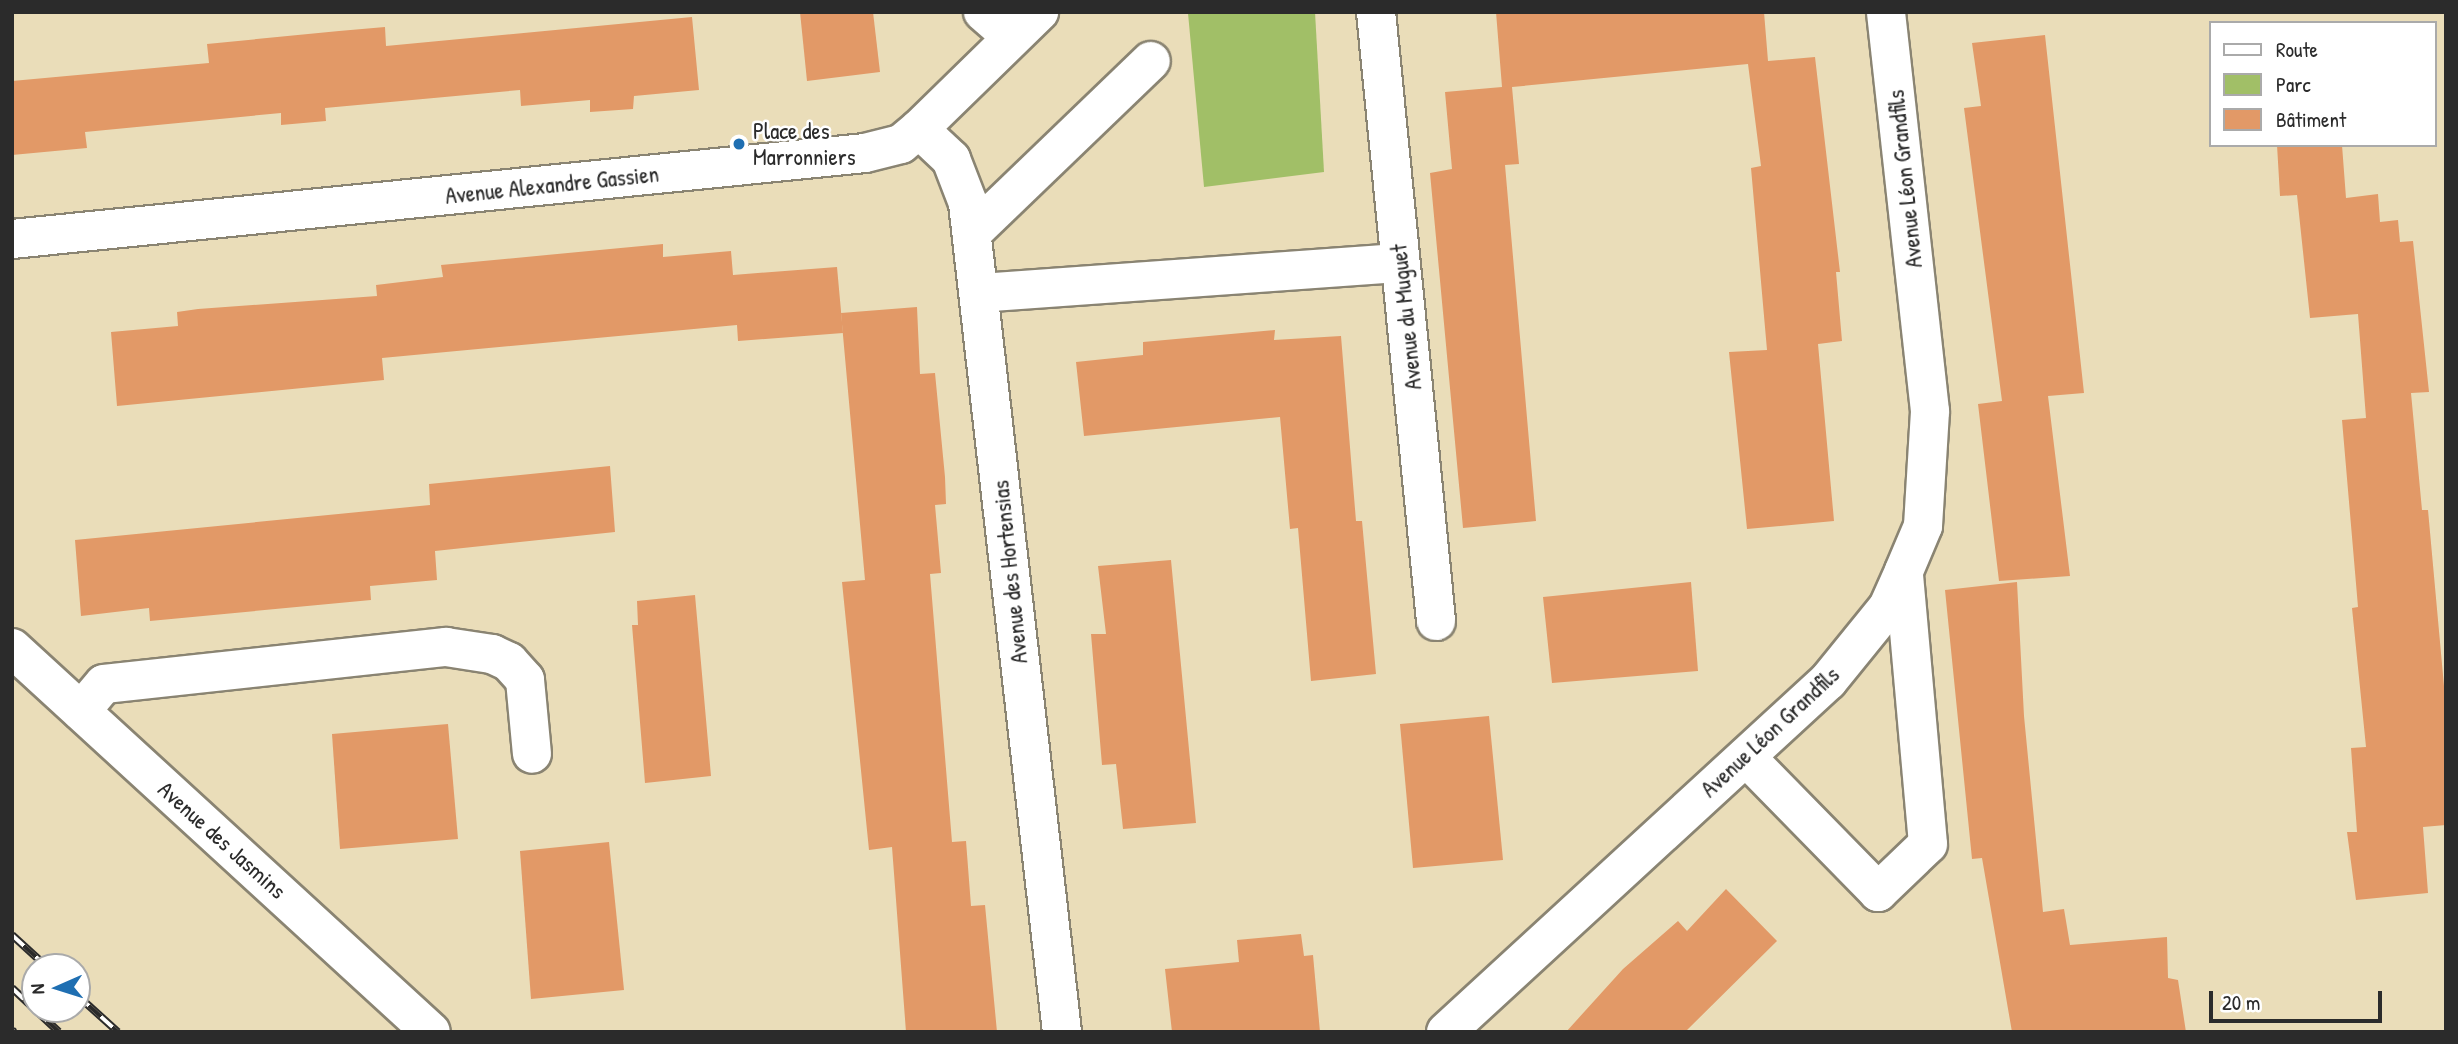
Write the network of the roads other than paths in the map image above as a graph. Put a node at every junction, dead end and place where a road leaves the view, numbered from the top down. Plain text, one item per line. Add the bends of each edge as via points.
1 (1376, 12) edge
2 (1886, 12) edge
3 (1011, 20) edge
4 (1151, 61) dead end
5 (919, 129) junction
6 (972, 233) junction
7 (12, 239) edge
8 (1401, 263) junction
9 (979, 293) junction
10 (1904, 571) junction
11 (1436, 621) dead end
12 (12, 648) edge
13 (81, 711) junction
14 (532, 754) dead end
15 (1746, 757) junction
16 (431, 1032) edge
17 (1062, 1032) edge
18 (1446, 1032) edge

1 - 8 street, Avenue du Muguet
2 - 10 street, Avenue Léon Grandfils via 1930,411 1923,526
3 - 5 street, Avenue Alexandre Gassien
4 - 6 street
5 - 6 street, Avenue des Hortensias via 951,159 968,203
5 - 7 street, Avenue Alexandre Gassien via 901,144 865,153
6 - 9 street, Avenue des Hortensias
8 - 9 street
8 - 11 street, Avenue du Muguet
9 - 17 street, Avenue des Hortensias
10 - 15 street, Avenue Léon Grandfils via 1888,607 1828,681
10 - 15 street via 1928,844 1878,892
12 - 13 street, Avenue des Jasmins
13 - 14 street via 104,684 446,647 492,654 509,662 524,680
13 - 16 street, Avenue des Jasmins
15 - 18 street, Avenue Léon Grandfils

